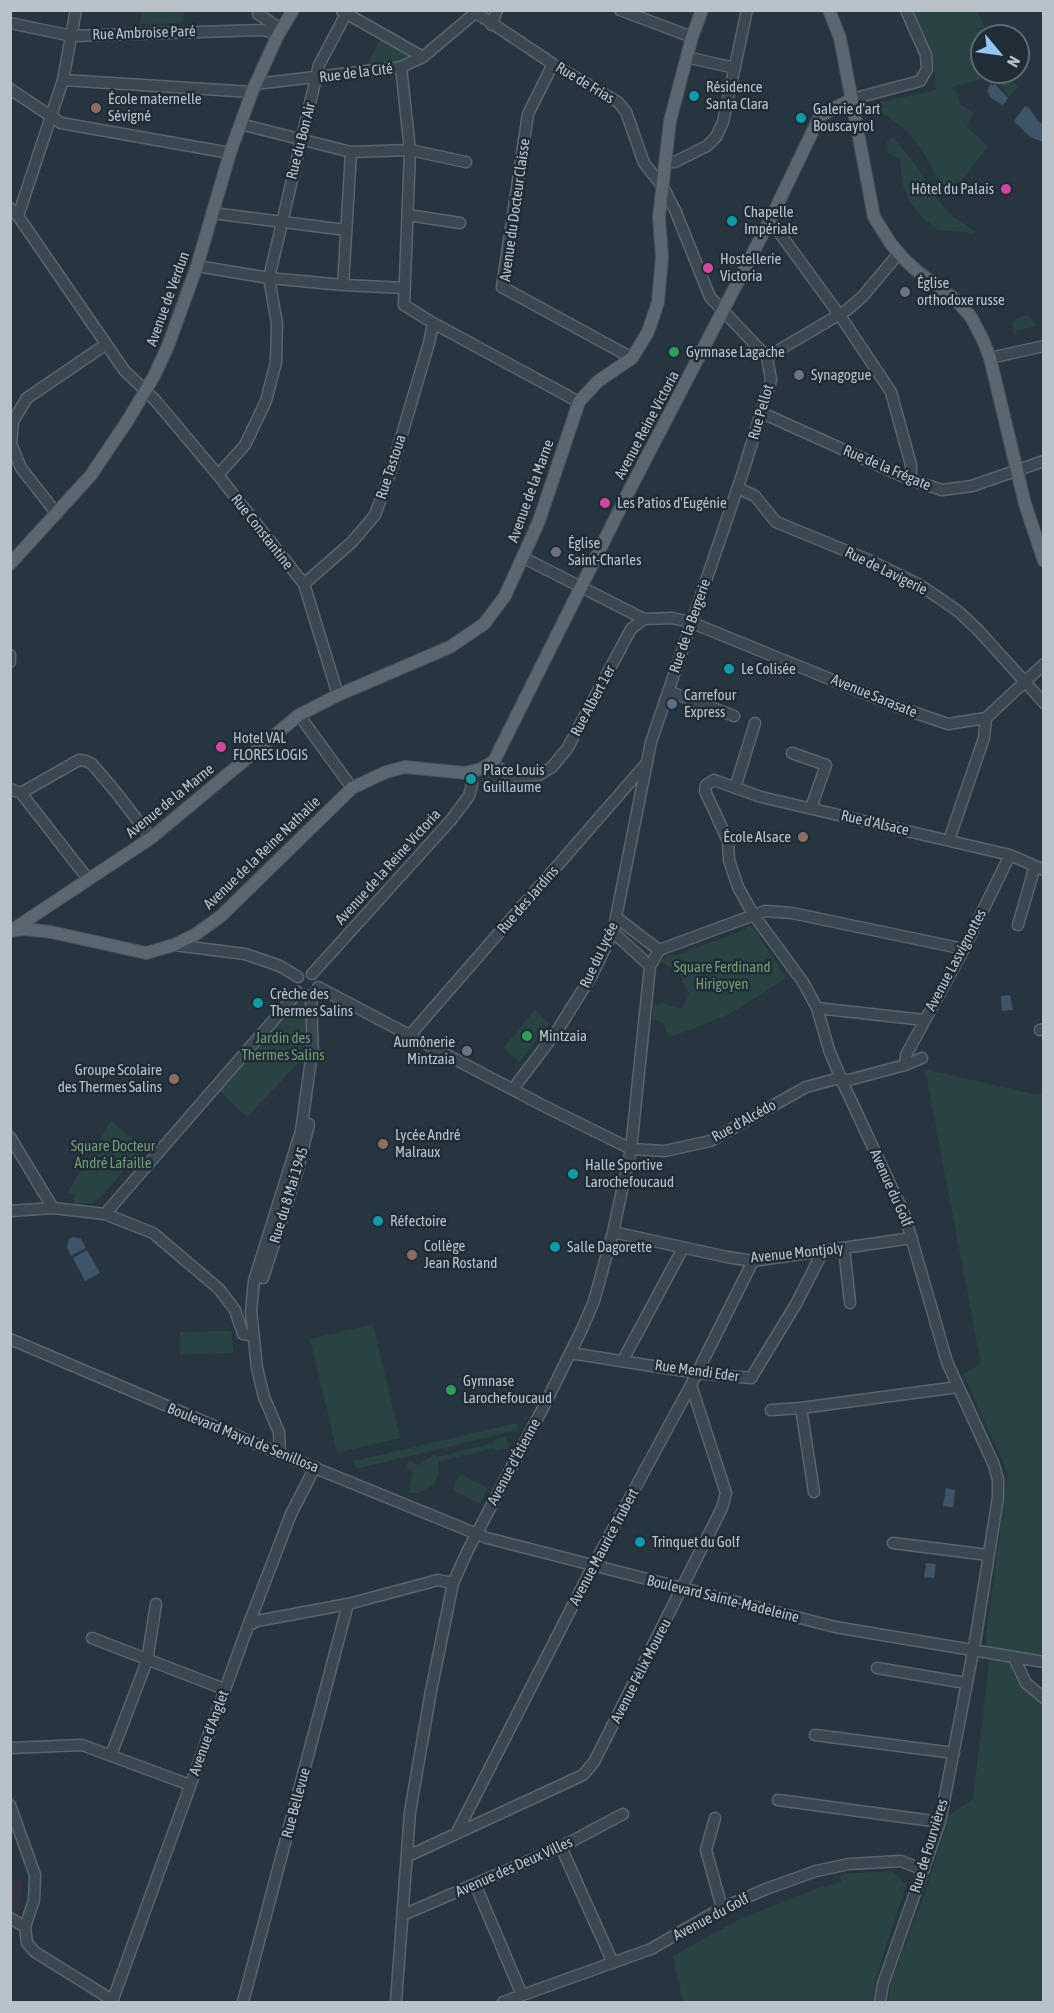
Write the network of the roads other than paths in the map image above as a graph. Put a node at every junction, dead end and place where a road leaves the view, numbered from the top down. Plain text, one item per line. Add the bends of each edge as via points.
1 (76, 10) edge
2 (293, 10) edge
3 (497, 10) edge
4 (620, 10) edge
5 (702, 10) edge
6 (747, 10) edge
7 (829, 10) edge
8 (906, 10) edge
9 (257, 12) edge
10 (345, 12) edge
11 (473, 12) edge
12 (641, 15) edge
13 (10, 23) edge
14 (492, 25) junction
15 (262, 30) junction
16 (279, 34) junction
17 (72, 36) junction
18 (692, 37) junction
19 (423, 57) junction
20 (686, 57) junction
21 (554, 64) junction
22 (401, 67) junction
23 (735, 68) junction
24 (316, 78) junction
25 (63, 80) junction
26 (254, 88) junction
27 (10, 89) edge
28 (852, 99) junction
29 (51, 117) junction
30 (240, 124) junction
31 (302, 140) junction
32 (410, 150) junction
33 (351, 152) junction
34 (230, 153) junction
35 (466, 162) dead end
36 (665, 162) junction
37 (663, 187) junction
38 (14, 212) edge
39 (212, 213) junction
40 (408, 215) junction
41 (770, 220) junction
42 (281, 222) junction
43 (460, 223) dead end
44 (346, 230) junction
45 (899, 253) junction
46 (197, 266) junction
47 (269, 278) junction
48 (343, 285) junction
49 (405, 288) junction
50 (723, 311) junction
51 (839, 314) junction
52 (433, 323) junction
53 (105, 345) junction
54 (1044, 346) edge
55 (767, 357) junction
56 (632, 358) junction
57 (990, 358) junction
58 (146, 391) junction
59 (579, 402) junction
60 (762, 413) junction
61 (1044, 461) edge
62 (1017, 470) junction
63 (218, 475) junction
64 (911, 480) junction
65 (738, 488) junction
66 (57, 514) junction
67 (522, 557) junction
68 (1043, 560) edge
69 (10, 564) edge
70 (304, 584) junction
71 (582, 587) junction
72 (644, 619) junction
73 (690, 622) junction
74 (10, 655) edge
75 (10, 662) edge
76 (1044, 664) edge
77 (1024, 682) junction
78 (668, 692) junction
79 (338, 695) junction
80 (1044, 703) edge
81 (299, 715) junction
82 (734, 716) dead end
83 (986, 718) junction
84 (755, 723) dead end
85 (792, 753) dead end
86 (492, 762) junction
87 (646, 765) junction
88 (471, 772) junction
89 (706, 785) joint
90 (352, 788) junction
91 (735, 788) junction
92 (10, 789) edge
93 (21, 793) junction
94 (811, 808) junction
95 (152, 838) junction
96 (949, 840) junction
97 (1010, 855) junction
98 (1039, 868) edge
99 (88, 879) junction
100 (42, 910) junction
101 (753, 914) junction
102 (617, 918) junction
103 (1018, 925) dead end
104 (10, 931) edge
105 (48, 932) junction
106 (613, 932) junction
107 (174, 945) junction
108 (964, 949) junction
109 (659, 950) junction
110 (650, 966) junction
111 (312, 974) junction
112 (298, 977) junction
113 (314, 991) junction
114 (298, 992) junction
115 (817, 1008) junction
116 (924, 1020) junction
117 (410, 1035) junction
118 (922, 1058) dead end
119 (905, 1065) junction
120 (842, 1081) junction
121 (513, 1089) junction
122 (10, 1137) edge
123 (631, 1149) junction
124 (53, 1208) junction
125 (10, 1211) edge
126 (105, 1214) junction
127 (613, 1232) junction
128 (912, 1238) junction
129 (683, 1248) junction
130 (844, 1248) junction
131 (823, 1251) junction
132 (753, 1261) junction
133 (850, 1302) dead end
134 (254, 1336) junction
135 (10, 1339) edge
136 (570, 1353) junction
137 (623, 1360) junction
138 (697, 1373) junction
139 (691, 1384) junction
140 (958, 1387) junction
141 (801, 1408) junction
142 (771, 1410) dead end
143 (280, 1454) junction
144 (315, 1467) junction
145 (814, 1492) dead end
146 (476, 1534) junction
147 (893, 1543) dead end
148 (988, 1556) junction
149 (593, 1566) junction
150 (453, 1583) junction
151 (682, 1589) junction
152 (156, 1604) dead end
153 (348, 1604) junction
154 (248, 1626) junction
155 (92, 1638) dead end
156 (973, 1650) junction
157 (1014, 1658) junction
158 (147, 1661) junction
159 (1044, 1662) edge
160 (877, 1668) dead end
161 (966, 1683) junction
162 (224, 1689) junction
163 (1044, 1698) edge
164 (815, 1735) dead end
165 (10, 1748) edge
166 (954, 1753) junction
167 (111, 1755) junction
168 (190, 1785) junction
169 (778, 1800) dead end
170 (10, 1805) edge
171 (623, 1814) dead end
172 (715, 1818) dead end
173 (940, 1822) junction
174 (456, 1834) junction
175 (561, 1847) junction
176 (408, 1856) junction
177 (924, 1870) junction
178 (476, 1884) junction
179 (722, 1908) junction
180 (403, 1915) junction
181 (10, 1918) edge
182 (25, 1927) junction
183 (613, 1963) junction
184 (522, 1995) junction
185 (112, 2001) edge
186 (243, 2002) edge
187 (396, 2002) edge
188 (503, 2002) edge
189 (880, 2002) edge

1 - 17 street
2 - 16 main road, Avenue de Verdun
3 - 14 street
4 - 12 street
5 - 18 main road, Avenue de la Marne
6 - 23 street
7 - 28 main road via 840,38
8 - 28 street via 926,55 927,69 920,81
9 - 15 street
9 - 16 street via 278,27
10 - 19 street
10 - 24 street, Rue du Bon Air
11 - 14 street, Rue de Frias
11 - 19 street, Rue de la Cité
12 - 18 street
13 - 17 street, Rue Ambroise Paré
14 - 21 street, Rue de Frias
15 - 16 street, Rue Ambroise Paré
15 - 17 street, Rue Ambroise Paré
16 - 26 main road, Avenue de Verdun
17 - 25 street
18 - 20 main road, Avenue de la Marne
19 - 22 street, Rue de la Cité
20 - 23 street
20 - 36 main road, Avenue de la Marne via 670,121
21 - 37 street, Rue de Frias via 618,102 626,112 644,163
21 - 56 street, Avenue du Docteur Claisse via 528,114 502,287
22 - 24 street, Rue de la Cité
22 - 32 street
23 - 36 street via 716,137 675,162
24 - 26 street, Rue de la Cité
24 - 31 street, Rue du Bon Air
25 - 26 street, Rue de la Cité
25 - 29 street
26 - 30 main road, Avenue de Verdun
27 - 29 street
28 - 41 main road, Avenue Reine Victoria via 820,116
28 - 45 main road via 874,217
29 - 34 street via 61,123
29 - 38 street
30 - 31 street
30 - 34 main road, Avenue de Verdun
31 - 33 street
31 - 42 street, Rue du Bon Air
32 - 33 street
32 - 35 street
32 - 40 street
33 - 44 street
34 - 39 main road, Avenue de Verdun
36 - 37 main road, Avenue de la Marne
37 - 50 street via 710,297
37 - 56 main road, Avenue de la Marne via 658,302 648,332
38 - 53 street, Rue Constantine
39 - 42 street
39 - 46 main road, Avenue de Verdun
40 - 43 street
40 - 49 street
41 - 50 main road, Avenue Reine Victoria
41 - 51 street
42 - 44 street
42 - 47 street, Rue du Bon Air
44 - 48 street
45 - 51 street via 863,296
45 - 57 main road via 971,317
46 - 47 street
46 - 58 main road, Avenue de Verdun via 168,346
47 - 48 street
47 - 63 street via 277,324 276,362 266,401 245,445
48 - 49 street
49 - 52 street via 404,305
50 - 55 street
50 - 71 main road, Avenue Reine Victoria
51 - 55 street
51 - 64 street via 891,392 911,465
52 - 59 street
52 - 70 street, Rue Tastoua via 375,515 352,542
53 - 58 street, Rue Constantine
53 - 66 street via 27,398 13,421 11,444 21,468
54 - 57 street
55 - 60 street, Rue Pellot via 771,380
56 - 59 main road, Avenue de la Marne via 597,382
57 - 62 main road
58 - 63 street, Rue Constantine
58 - 66 main road, Avenue de Verdun via 91,475
59 - 67 main road, Avenue de la Marne via 539,521
60 - 64 street, Rue de la Frégate
60 - 65 street, Rue Pellot
61 - 62 street, Rue de la Frégate
62 - 64 street, Rue de la Frégate via 972,486 942,490
62 - 68 main road
63 - 70 street, Rue Constantine
65 - 73 street, Rue de la Bergerie
65 - 77 street, Rue de Lavigerie via 755,496 776,522 871,561 942,600 980,631
66 - 69 main road, Avenue de Verdun
67 - 71 street
67 - 79 main road, Avenue de la Marne via 505,596 484,624 450,647
70 - 79 street, Rue Constantine
71 - 72 street
71 - 86 main road
72 - 73 street
72 - 86 street, Rue Albert 1er via 631,629 567,749 552,767 539,775 512,776
73 - 78 street, Rue de la Bergerie
73 - 83 street, Avenue Sarasate via 948,724
74 - 75 street
76 - 77 street
77 - 80 street, Rue de Lavigerie
77 - 83 street
78 - 82 street
78 - 87 street, Rue de la Bergerie
79 - 81 main road, Avenue de la Marne
81 - 90 street
81 - 95 main road, Avenue de la Marne
83 - 96 street via 984,738
84 - 91 street
85 - 94 street via 826,765
86 - 88 main road, Avenue de la Reine Nathalie
87 - 102 street, Rue du Lycée
87 - 117 street, Rue des Jardins
88 - 90 main road, Avenue de la Reine Nathalie via 405,767
88 - 111 street, Avenue de la Reine Victoria via 468,796 451,820
89 - 91 street, Rue d'Alsace via 714,780
89 - 101 street, Avenue du Golf via 705,791 728,841 729,860 738,887
90 - 107 main road, Avenue de la Reine Nathalie via 221,916
91 - 94 street, Rue d'Alsace
92 - 93 street
93 - 95 street via 79,760 86,761
93 - 99 street
94 - 96 street, Rue d'Alsace
95 - 99 main road, Avenue de la Marne
96 - 97 street, Rue d'Alsace
97 - 98 street, Rue d'Alsace
97 - 108 street, Avenue Lasvignottes
98 - 103 street
99 - 100 main road, Avenue de la Marne
100 - 104 main road, Avenue de la Marne
100 - 105 main road via 40,921
101 - 108 street via 792,913
101 - 109 street
101 - 115 street, Avenue du Golf via 803,982
102 - 106 street, Rue du Lycée
102 - 109 street
104 - 105 main road, Avenue de la Reine Nathalie
105 - 107 main road, Avenue de la Reine Nathalie via 146,953
106 - 110 street
106 - 121 street, Rue du Lycée via 557,1031
107 - 112 street via 246,954
108 - 116 street, Avenue Lasvignottes
109 - 110 street, Avenue d'Étienne
110 - 123 street, Avenue d'Étienne
111 - 112 street
111 - 113 street via 317,979
112 - 114 street
113 - 114 street via 304,996
113 - 117 street, Rue d'Alcédo
113 - 134 street, Rue du 8 Mai 1945 via 314,1068 307,1138 261,1282
114 - 126 street
115 - 116 street
115 - 120 street, Avenue du Golf
116 - 119 street, Avenue Lasvignottes
117 - 121 street, Rue d'Alcédo
118 - 119 street, Rue d'Alcédo
119 - 120 street, Rue d'Alcédo
120 - 123 street, Rue d'Alcédo via 806,1087 710,1141 665,1151
120 - 128 street, Avenue du Golf via 906,1215
121 - 123 street, Rue d'Alcédo
122 - 124 street
123 - 127 street, Avenue d'Étienne
124 - 125 street
124 - 126 street
126 - 134 street via 153,1233 219,1288 234,1310 243,1334
127 - 129 street, Avenue Montjoly
127 - 136 street, Avenue d'Étienne via 594,1301
128 - 130 street, Avenue Montjoly
128 - 140 street, Avenue du Golf
129 - 132 street, Avenue Montjoly
129 - 137 street
130 - 131 street, Avenue Montjoly
130 - 133 street
131 - 132 street, Avenue Montjoly
131 - 138 street, Rue Mendi Eder via 751,1378
132 - 138 street, Avenue Maurice Trubert
134 - 143 street, Rue du 8 Mai 1945 via 257,1368 264,1398 279,1432
135 - 143 street, Boulevard Mayol de Senillosa
136 - 137 street, Rue Mendi Eder
136 - 146 street, Avenue d'Étienne
137 - 138 street, Rue Mendi Eder
138 - 139 street, Avenue Maurice Trubert
139 - 149 street, Avenue Maurice Trubert
139 - 151 street, Avenue Félix Moureu via 726,1493
140 - 141 street
140 - 148 street, Avenue du Golf via 998,1480
141 - 142 street
141 - 145 street
143 - 144 street, Boulevard Mayol de Senillosa
144 - 146 street, Boulevard Mayol de Senillosa
144 - 154 street, Avenue d'Anglet via 291,1514
146 - 149 street, Boulevard Sainte-Madeleine
146 - 150 street, Avenue d'Étienne
147 - 148 street
148 - 156 street, Avenue du Golf
149 - 151 street, Boulevard Sainte-Madeleine
149 - 174 street, Avenue Maurice Trubert
150 - 153 street via 438,1580
150 - 176 street, Avenue d'Étienne via 411,1812
151 - 156 street, Boulevard Sainte-Madeleine via 835,1628
151 - 174 street, Avenue Félix Moureu via 594,1762 583,1774
152 - 158 street
153 - 154 street
153 - 186 street, Rue Bellevue
154 - 162 street, Avenue d'Anglet
155 - 158 street
156 - 157 street, Boulevard Sainte-Madeleine
156 - 161 street, Rue de Fourvières
157 - 159 street, Boulevard Sainte-Madeleine
157 - 163 street via 1026,1683
158 - 162 street
158 - 167 street
160 - 161 street
161 - 166 street, Rue de Fourvières
162 - 168 street, Avenue d'Anglet
164 - 166 street
165 - 167 street via 82,1745
166 - 173 street, Rue de Fourvières
167 - 168 street
168 - 185 street, Avenue d'Anglet
169 - 173 street
170 - 182 street via 35,1875 34,1900
171 - 175 street, Avenue des Deux Villes
172 - 179 street via 706,1850
173 - 177 street, Rue de Fourvières
174 - 176 street, Avenue Félix Moureu
175 - 178 street, Avenue des Deux Villes
175 - 183 street
176 - 180 street, Avenue d'Étienne
177 - 179 street, Avenue du Golf via 901,1861 849,1864 816,1871
177 - 189 street, Rue de Fourvières
178 - 180 street, Avenue des Deux Villes
178 - 184 street
179 - 183 street, Avenue du Golf via 651,1949
180 - 187 street, Avenue d'Étienne
181 - 182 street
182 - 185 street via 27,1943 35,1952
183 - 184 street, Avenue du Golf
184 - 188 street, Avenue du Golf

